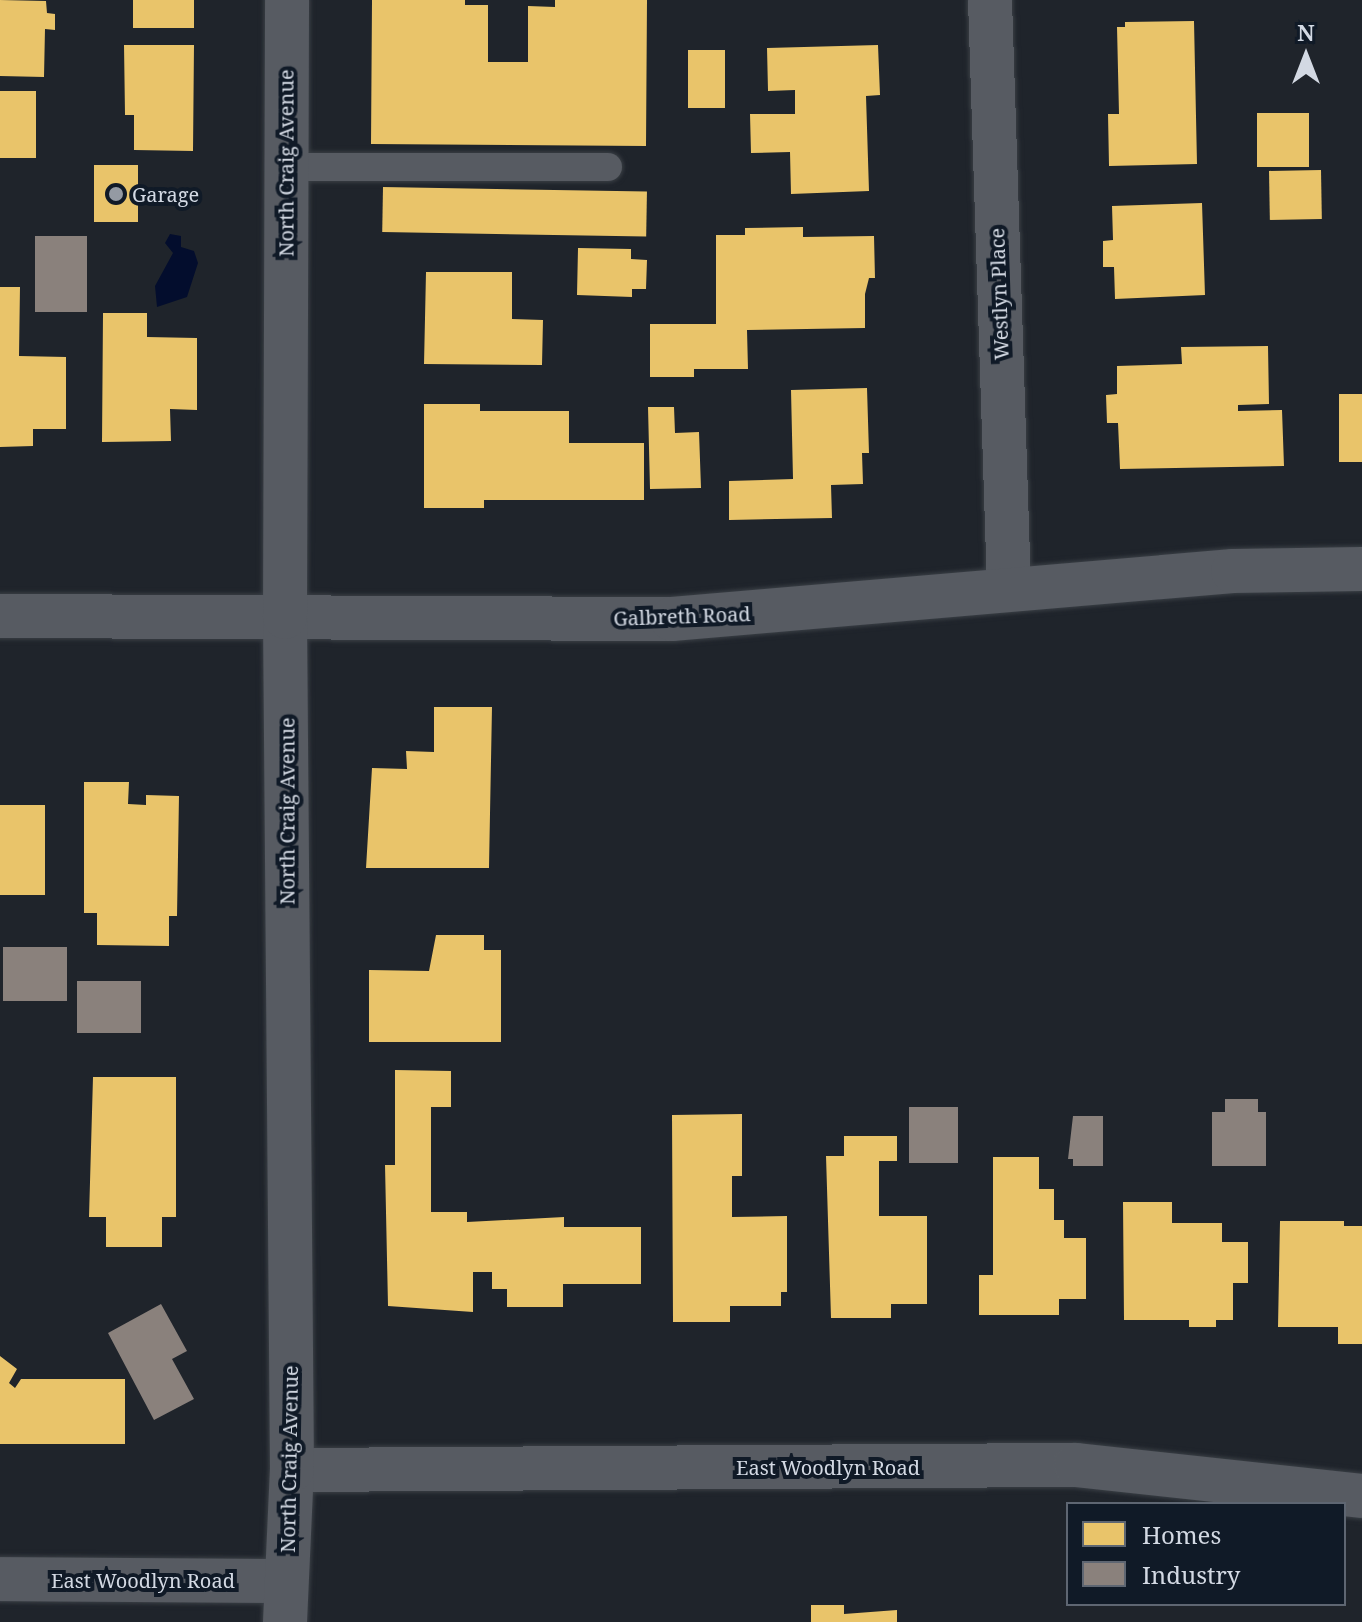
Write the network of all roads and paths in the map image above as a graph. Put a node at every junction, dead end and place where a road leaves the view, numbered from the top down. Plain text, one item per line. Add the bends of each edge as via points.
1 (287, 0) edge
2 (990, 0) edge
3 (285, 167) junction
4 (608, 167) dead end
5 (1362, 569) edge
6 (1009, 588) junction
7 (0, 616) edge
8 (285, 617) junction
9 (292, 1470) junction
10 (1362, 1496) edge
11 (0, 1579) edge
12 (286, 1602) edge

1 - 3 street, North Craig Avenue
2 - 6 street, Westlyn Place
3 - 4 lane
3 - 8 street, North Craig Avenue
5 - 6 street, Galbreth Road via 1233,571
6 - 8 street, Galbreth Road via 672,619
7 - 8 street, Galbreth Road
8 - 9 street, North Craig Avenue
9 - 10 street, East Woodlyn Road via 1076,1465
9 - 12 street, North Craig Avenue
11 - 12 street, East Woodlyn Road

